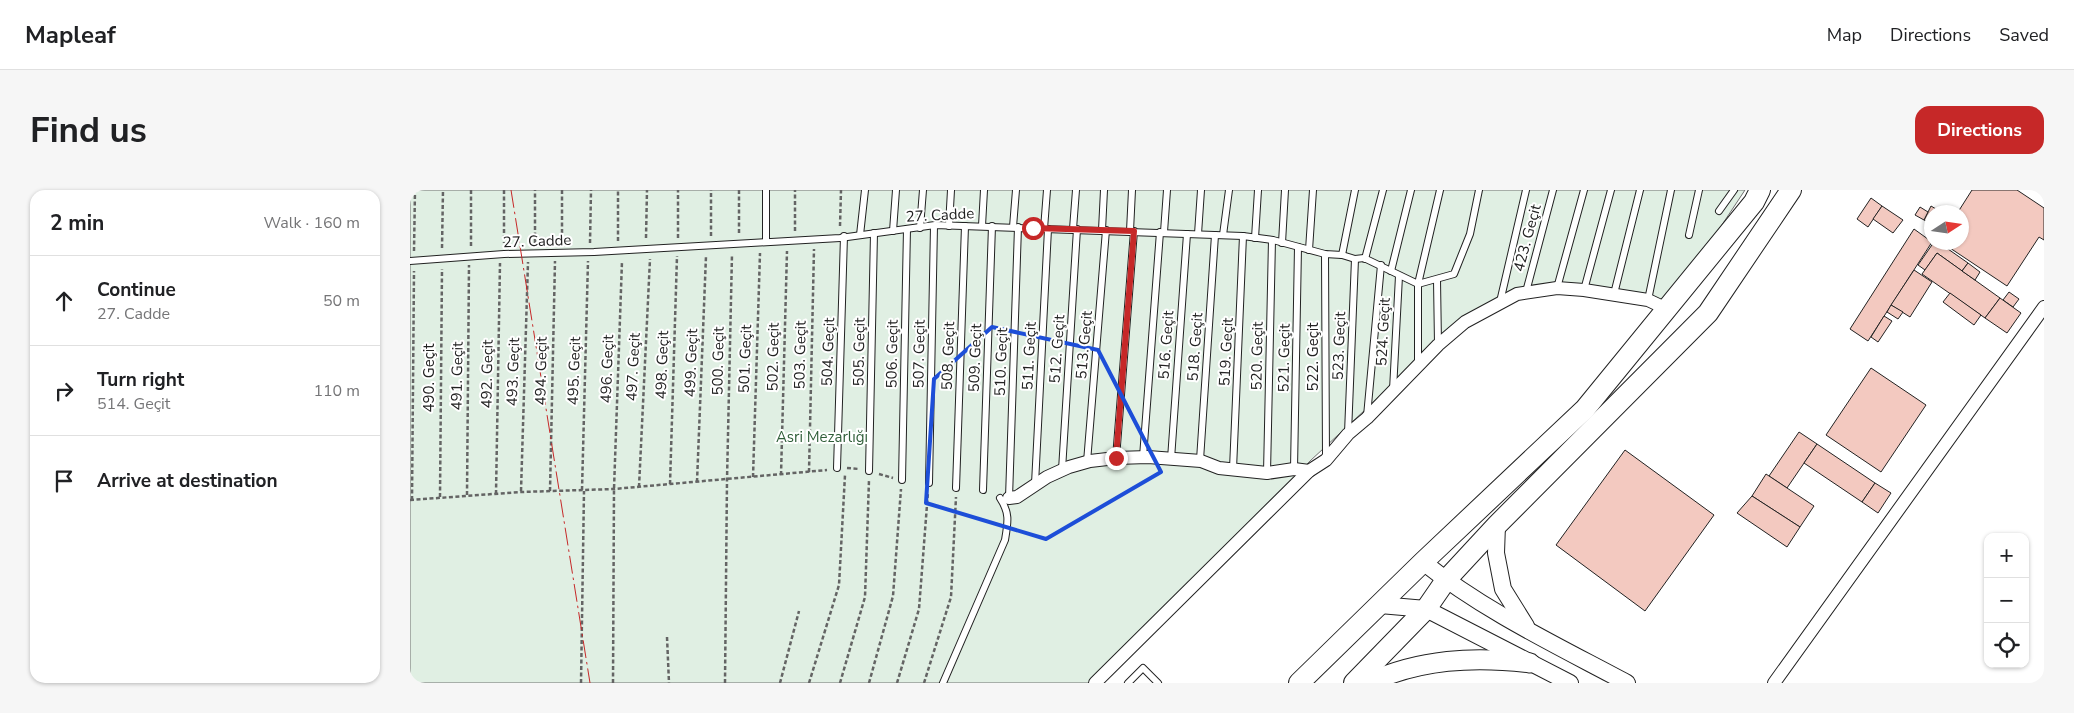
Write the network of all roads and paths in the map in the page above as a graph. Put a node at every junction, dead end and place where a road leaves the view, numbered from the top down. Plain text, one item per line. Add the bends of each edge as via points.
1 (416, 190) edge
2 (443, 190) edge
3 (471, 190) edge
4 (504, 190) edge
5 (535, 190) edge
6 (562, 190) edge
7 (590, 190) edge
8 (618, 190) edge
9 (647, 190) edge
10 (678, 190) edge
11 (711, 190) edge
12 (739, 190) edge
13 (766, 190) edge
14 (795, 190) edge
15 (841, 190) edge
16 (865, 190) edge
17 (896, 190) edge
18 (923, 190) edge
19 (951, 190) edge
20 (984, 190) edge
21 (1016, 190) edge
22 (1047, 190) edge
23 (1076, 190) edge
24 (1104, 190) edge
25 (1132, 190) edge
26 (1167, 190) edge
27 (1201, 190) edge
28 (1229, 190) edge
29 (1258, 190) edge
30 (1285, 190) edge
31 (1313, 190) edge
32 (1354, 190) edge
33 (1383, 190) edge
34 (1411, 190) edge
35 (1440, 190) edge
36 (1479, 190) edge
37 (1526, 190) edge
38 (1553, 190) edge
39 (1584, 190) edge
40 (1611, 190) edge
41 (1640, 190) edge
42 (1671, 190) edge
43 (1699, 190) edge
44 (1734, 190) edge
45 (1760, 190) edge
46 (1791, 190) edge
47 (1719, 211) dead end
48 (934, 226) junction
49 (949, 226) junction
50 (965, 226) junction
51 (982, 226) junction
52 (992, 226) junction
53 (1015, 227) junction
54 (920, 228) junction
55 (907, 229) junction
56 (1046, 229) junction
57 (1075, 229) junction
58 (1104, 230) junction
59 (893, 231) junction
60 (1132, 231) junction
61 (1162, 232) junction
62 (874, 233) junction
63 (1186, 234) junction
64 (1198, 234) junction
65 (860, 235) junction
66 (1219, 235) junction
67 (1689, 235) dead end
68 (1244, 236) junction
69 (842, 237) junction
70 (814, 238) junction
71 (1255, 238) junction
72 (794, 239) junction
73 (787, 240) junction
74 (1272, 240) junction
75 (763, 241) junction
76 (736, 243) junction
77 (1282, 243) junction
78 (709, 244) junction
79 (677, 246) junction
80 (1298, 247) junction
81 (648, 248) junction
82 (620, 250) junction
83 (1309, 250) junction
84 (559, 252) junction
85 (589, 252) junction
86 (531, 253) junction
87 (502, 254) junction
88 (1325, 254) junction
89 (1342, 255) junction
90 (470, 256) junction
91 (442, 258) junction
92 (1365, 259) junction
93 (412, 260) edge
94 (1355, 260) junction
95 (1381, 265) junction
96 (1390, 271) junction
97 (1399, 276) junction
98 (1437, 280) junction
99 (1418, 284) junction
100 (1557, 288) junction
101 (1584, 290) junction
102 (1526, 292) junction
103 (1614, 294) junction
104 (1648, 300) junction
105 (1500, 302) junction
106 (2044, 307) edge
107 (1667, 309) junction
108 (1438, 345) junction
109 (1418, 364) junction
110 (1392, 390) junction
111 (1367, 418) junction
112 (1348, 434) junction
113 (1143, 457) junction
114 (1116, 458) junction
115 (1170, 459) junction
116 (1200, 460) junction
117 (1326, 460) junction
118 (1087, 462) junction
119 (837, 468) joint
120 (1233, 469) junction
121 (1294, 469) junction
122 (1062, 470) junction
123 (869, 471) junction
124 (809, 472) junction
125 (1308, 472) junction
126 (1267, 473) junction
127 (781, 475) junction
128 (753, 477) junction
129 (727, 480) junction
130 (902, 480) junction
131 (697, 482) junction
132 (929, 483) joint
133 (670, 484) junction
134 (1035, 485) junction
135 (639, 487) junction
136 (956, 488) joint
137 (614, 489) junction
138 (983, 490) dead end
139 (550, 491) junction
140 (583, 491) junction
141 (521, 492) junction
142 (496, 494) junction
143 (467, 496) junction
144 (440, 497) junction
145 (1004, 498) junction
146 (411, 500) edge
147 (1497, 525) junction
148 (1423, 562) junction
149 (1446, 580) junction
150 (1380, 605) junction
151 (1426, 609) junction
152 (799, 611) dead end
153 (1528, 630) junction
154 (667, 637) dead end
155 (1530, 663) junction
156 (581, 683) edge
157 (613, 683) edge
158 (669, 683) edge
159 (725, 683) edge
160 (780, 683) edge
161 (809, 683) edge
162 (840, 683) edge
163 (869, 683) edge
164 (897, 683) edge
165 (924, 683) edge
166 (943, 683) edge
167 (1095, 683) edge
168 (1128, 683) edge
169 (1158, 683) edge
170 (1299, 683) edge
171 (1354, 683) edge
172 (1368, 683) edge
173 (1570, 683) edge
174 (1627, 683) edge
175 (1774, 683) edge

1 - 93 path
2 - 91 path, 490. Geçit
3 - 90 path, 491. Geçit
4 - 87 path, 492. Geçit
5 - 86 path, 493. Geçit
6 - 84 path, 494. Geçit
7 - 85 path, 495. Geçit
8 - 82 path, 496. Geçit
9 - 81 path, 497. Geçit
10 - 79 path, 498. Geçit
11 - 78 path, 499. Geçit
12 - 76 path, 500. Geçit
13 - 75 lane
14 - 72 path
15 - 69 path
16 - 65 lane
17 - 59 lane
18 - 54 lane
19 - 49 lane
20 - 51 lane
21 - 53 lane, 510. Geçit
22 - 56 lane, 511. Geçit
23 - 57 lane, 512. Geçit
24 - 58 lane, 513. Geçit
25 - 60 lane
26 - 61 lane
27 - 64 lane
28 - 66 lane, 518. Geçit
29 - 71 lane
30 - 77 lane
31 - 83 lane
32 - 89 lane
33 - 92 lane
34 - 96 lane
35 - 99 lane
36 - 98 lane via 1470,234 1454,274
37 - 105 lane
38 - 102 lane, 423. Geçit
39 - 100 lane
40 - 101 lane
41 - 103 lane
42 - 104 lane
43 - 67 lane
44 - 47 lane
45 - 107 main road via 1754,202
46 - 147 main road via 1708,313
48 - 49 lane, 27. Cadde
48 - 54 lane, 27. Cadde
48 - 132 lane, 507. Geçit
49 - 50 lane, 27. Cadde
50 - 51 lane, 27. Cadde
50 - 136 lane, 508. Geçit
51 - 52 lane, 27. Cadde
52 - 53 lane, 27. Cadde
52 - 138 lane, 509. Geçit
53 - 56 lane, 27. Cadde
53 - 145 lane, 510. Geçit
54 - 55 lane, 27. Cadde
55 - 59 lane, 27. Cadde
55 - 130 lane, 506. Geçit
56 - 57 lane, 27. Cadde
56 - 134 lane, 511. Geçit
57 - 58 lane, 27. Cadde
57 - 122 lane, 512. Geçit
58 - 60 lane, 27. Cadde
58 - 118 lane, 513. Geçit
59 - 62 lane, 27. Cadde
60 - 61 lane, 27. Cadde
60 - 114 lane
61 - 63 lane, 27. Cadde
61 - 113 lane
62 - 65 lane, 27. Cadde
62 - 123 lane, 505. Geçit
63 - 64 lane, 27. Cadde
63 - 115 lane, 516. Geçit
64 - 66 lane, 27. Cadde
65 - 69 lane, 27. Cadde
66 - 68 lane, 27. Cadde
66 - 116 lane, 518. Geçit
68 - 71 lane, 27. Cadde
68 - 120 lane, 519. Geçit
69 - 70 lane, 27. Cadde
69 - 119 lane, 504. Geçit
70 - 72 lane, 27. Cadde
70 - 124 path, 503. Geçit
71 - 74 lane, 27. Cadde
72 - 73 lane, 27. Cadde
73 - 75 lane, 27. Cadde
73 - 127 path, 502. Geçit
74 - 77 lane, 27. Cadde
74 - 126 lane, 520. Geçit
75 - 76 lane, 27. Cadde
75 - 128 path, 501. Geçit
76 - 78 lane, 27. Cadde
76 - 129 path, 500. Geçit
77 - 80 lane, 27. Cadde
78 - 79 lane, 27. Cadde
78 - 131 path, 499. Geçit
79 - 81 lane, 27. Cadde
79 - 133 path, 498. Geçit
80 - 83 lane, 27. Cadde
80 - 121 lane, 521. Geçit
81 - 82 lane, 27. Cadde
81 - 135 path, 497. Geçit
82 - 85 lane, 27. Cadde
82 - 137 path, 496. Geçit
83 - 88 lane, 27. Cadde
84 - 85 lane, 27. Cadde
84 - 86 lane, 27. Cadde
84 - 139 path, 494. Geçit
85 - 140 path, 495. Geçit
86 - 87 lane, 27. Cadde
86 - 141 path, 493. Geçit
87 - 90 lane, 27. Cadde
87 - 142 path, 492. Geçit
88 - 89 lane, 27. Cadde
88 - 117 lane, 522. Geçit
89 - 94 lane, 27. Cadde
90 - 91 lane, 27. Cadde
90 - 143 path, 491. Geçit
91 - 93 lane, 27. Cadde
91 - 144 path, 490. Geçit
92 - 94 lane, 27. Cadde
92 - 95 lane, 27. Cadde
93 - 146 path
94 - 112 lane, 523. Geçit
95 - 96 lane, 27. Cadde
95 - 111 lane
96 - 97 lane, 27. Cadde
97 - 99 lane, 27. Cadde
97 - 110 lane, 524. Geçit
98 - 99 lane
98 - 108 lane
99 - 109 lane
100 - 101 street
100 - 102 street
101 - 103 street
102 - 105 street
103 - 104 street
104 - 107 street
105 - 108 street via 1465,322
106 - 175 street
107 - 148 main road via 1585,409
108 - 109 street
109 - 110 street
110 - 111 street
111 - 112 street
112 - 117 street
113 - 114 street
113 - 115 street
114 - 118 street
115 - 116 street
116 - 120 street via 1219,468
117 - 125 street
118 - 122 street
119 - 124 path
120 - 126 street
121 - 125 street
121 - 126 street
122 - 134 street
123 - 130 path
123 - 161 path via 845,468 839,585
123 - 162 path via 865,597
124 - 127 path
125 - 167 street
127 - 128 path
128 - 129 path
129 - 131 path
129 - 159 path, 500. Geçit
130 - 163 path via 893,596
131 - 133 path
132 - 164 path via 919,609
133 - 135 path
134 - 145 street via 1017,497
135 - 137 path
136 - 165 path via 951,597
137 - 140 path
137 - 157 path, 496. Geçit
139 - 140 path
139 - 141 path
140 - 156 path, 495. Geçit
141 - 142 path
142 - 143 path
143 - 144 path
144 - 146 path
145 - 166 lane via 1009,517 1005,540
147 - 149 main road
147 - 153 street via 1496,553 1503,589
148 - 149 street
148 - 150 main road
149 - 151 main road
149 - 153 street
150 - 151 street
150 - 170 main road
151 - 155 street
151 - 171 main road
152 - 160 path
153 - 174 street
154 - 158 path
155 - 172 main road via 1454,659 1394,671
155 - 173 street
168 - 169 lane via 1143,668

